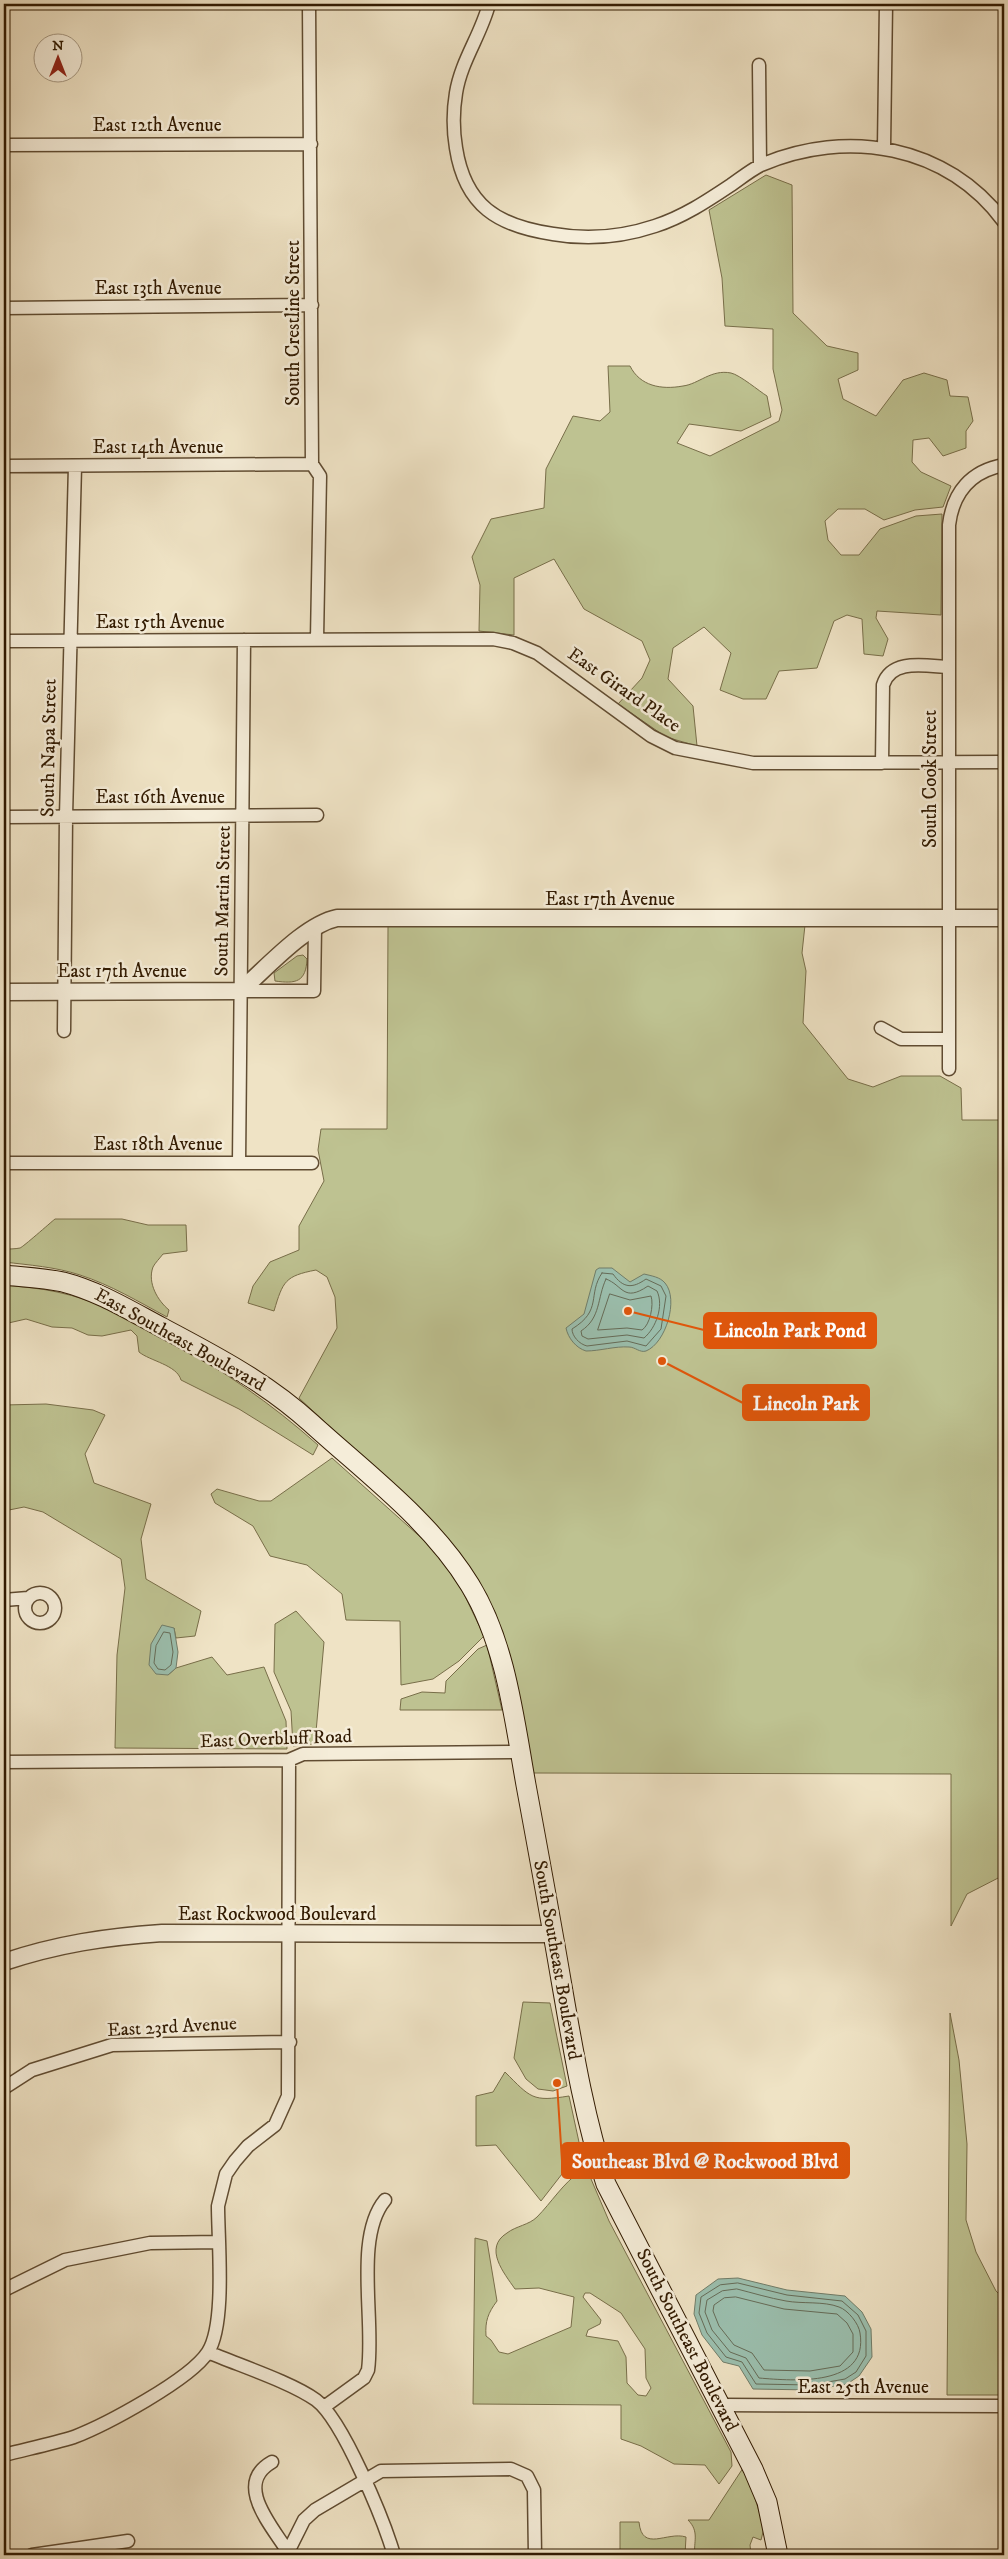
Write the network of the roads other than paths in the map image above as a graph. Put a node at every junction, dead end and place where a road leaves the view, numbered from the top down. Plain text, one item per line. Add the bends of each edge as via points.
1 (309, 4) edge
2 (489, 4) edge
3 (886, 4) edge
4 (759, 65) dead end
5 (311, 144) junction
6 (4, 145) edge
7 (884, 147) junction
8 (760, 166) junction
9 (1004, 222) edge
10 (312, 305) junction
11 (4, 308) edge
12 (312, 464) junction
13 (1004, 464) edge
14 (4, 466) edge
15 (75, 466) junction
16 (317, 639) junction
17 (244, 640) junction
18 (4, 641) edge
19 (70, 641) junction
20 (948, 667) junction
21 (948, 762) junction
22 (1004, 762) edge
23 (882, 764) junction
24 (317, 815) dead end
25 (66, 816) junction
26 (243, 816) junction
27 (4, 817) edge
28 (948, 918) junction
29 (1004, 918) edge
30 (316, 927) junction
31 (240, 991) junction
32 (4, 992) edge
33 (64, 992) junction
34 (881, 1028) dead end
35 (64, 1031) dead end
36 (949, 1039) junction
37 (949, 1068) dead end
38 (4, 1163) edge
39 (238, 1163) junction
40 (312, 1163) dead end
41 (4, 1275) edge
42 (292, 1406) joint
43 (28, 1598) dead end
44 (4, 1600) edge
45 (520, 1752) junction
46 (289, 1760) junction
47 (4, 1762) edge
48 (553, 1934) junction
49 (290, 1935) junction
50 (4, 1962) edge
51 (290, 2042) junction
52 (4, 2088) edge
53 (385, 2200) dead end
54 (218, 2242) junction
55 (4, 2290) edge
56 (208, 2352) junction
57 (721, 2405) junction
58 (1004, 2406) edge
59 (324, 2407) junction
60 (4, 2455) edge
61 (272, 2462) dead end
62 (365, 2480) junction
63 (128, 2541) dead end
64 (32, 2555) edge
65 (394, 2555) edge
66 (535, 2555) edge
67 (778, 2555) edge

1 - 5 street, South Crestline Street
2 - 8 street via 466,58 456,93 454,130 460,168 474,198 494,216 542,233 593,237 638,231 668,222
3 - 7 street
4 - 8 street
5 - 6 street, East 12th Avenue
5 - 10 street, South Crestline Street
7 - 8 street via 845,145 807,151
7 - 9 street via 919,158 952,175 989,201
10 - 11 street, East 13th Avenue
10 - 12 street, South Crestline Street
12 - 15 street, East 14th Avenue
12 - 16 street, South Crestline Street via 320,476
13 - 20 street, South Cook Street via 971,477 958,492 951,511
14 - 15 street, East 14th Avenue
15 - 19 street, South Napa Street
16 - 17 street, East 15th Avenue
16 - 23 street, East Girard Place via 500,640 537,653 651,736 675,748 753,764
17 - 19 street, East 15th Avenue
17 - 26 street, South Martin Street
18 - 19 street, East 15th Avenue
19 - 25 street, South Napa Street
20 - 21 street, South Cook Street
20 - 23 street via 904,666 889,672 883,685
21 - 22 street, East Girard Place
21 - 23 street, East Girard Place
21 - 28 street, South Cook Street
24 - 26 street, East 16th Avenue
25 - 26 street, East 16th Avenue
25 - 27 street, East 16th Avenue
25 - 33 street, South Napa Street
26 - 31 street, South Martin Street
28 - 29 street, East 17th Avenue
28 - 30 street, East 17th Avenue via 337,918
28 - 36 street, South Cook Street
30 - 31 street, East 17th Avenue
30 - 31 street, East 17th Avenue via 314,991
31 - 33 street, East 17th Avenue
31 - 39 street, South Martin Street
32 - 33 street, East 17th Avenue
33 - 35 street, South Napa Street
34 - 36 street via 901,1039
36 - 37 street, South Cook Street
38 - 39 street, East 18th Avenue
39 - 40 street, East 18th Avenue
41 - 42 main road, East Southeast Boulevard via 61,1282 109,1299 234,1365
42 - 45 main road, South Southeast Boulevard via 407,1510 462,1571 492,1632 505,1675
43 - 44 street
45 - 46 street, East Overbluff Road via 302,1754
45 - 48 main road, South Southeast Boulevard
46 - 47 street, East Overbluff Road
46 - 49 street
48 - 49 street, East Rockwood Boulevard
48 - 57 main road, South Southeast Boulevard via 591,2141 606,2184
49 - 50 street, East Rockwood Boulevard via 162,1933 99,1938 36,1951
49 - 51 street
51 - 52 street, East 23rd Avenue via 112,2045 32,2070
51 - 54 street via 288,2096 275,2125 248,2146 226,2174 218,2206
53 - 59 street via 377,2209 369,2232 368,2370 364,2378
54 - 55 street via 150,2243 65,2260
54 - 56 street via 219,2307
56 - 59 street via 303,2392
56 - 60 street via 187,2374 150,2398 74,2436
57 - 58 street, East 25th Avenue
57 - 67 main road, South Southeast Boulevard via 767,2502
59 - 62 street
61 - 62 street via 257,2475 255,2499 288,2552 304,2520
62 - 65 street
62 - 66 street via 392,2469 512,2469 527,2476 534,2490
63 - 64 street

